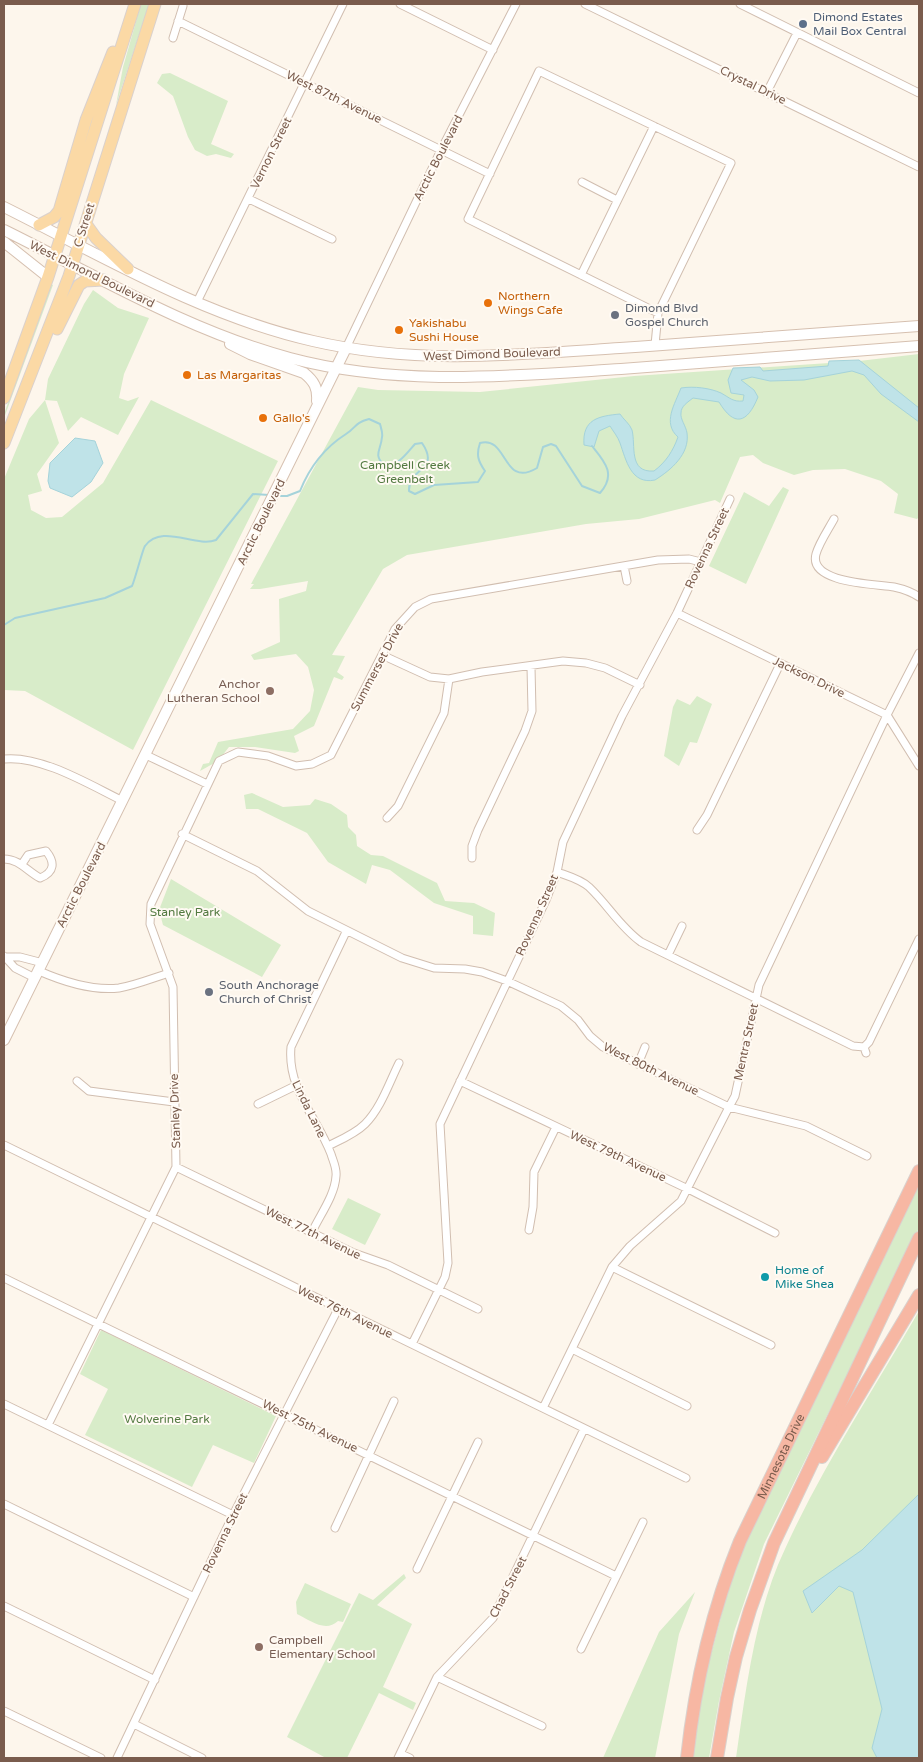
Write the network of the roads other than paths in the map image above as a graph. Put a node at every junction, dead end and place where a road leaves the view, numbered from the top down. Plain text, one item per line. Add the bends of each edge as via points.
1 (155, 4) edge
2 (343, 4) edge
3 (400, 4) edge
4 (516, 4) edge
5 (585, 4) edge
6 (740, 4) edge
7 (183, 6) dead end
8 (133, 9) edge
9 (178, 22) junction
10 (797, 33) junction
11 (173, 38) dead end
12 (493, 50) junction
13 (305, 83) junction
14 (767, 92) junction
15 (919, 93) edge
16 (654, 126) junction
17 (441, 150) junction
18 (919, 168) edge
19 (490, 174) junction
20 (582, 182) dead end
21 (249, 199) junction
22 (618, 200) junction
23 (4, 207) edge
24 (86, 224) junction
25 (39, 225) junction
26 (4, 230) edge
27 (62, 236) junction
28 (332, 239) dead end
29 (4, 242) edge
30 (79, 244) junction
31 (55, 256) junction
32 (72, 264) junction
33 (128, 269) junction
34 (581, 275) junction
35 (48, 277) junction
36 (104, 280) junction
37 (197, 302) junction
38 (658, 313) junction
39 (200, 325) junction
40 (919, 326) edge
41 (656, 345) junction
42 (919, 346) edge
43 (346, 348) junction
44 (336, 368) junction
45 (4, 398) edge
46 (316, 409) junction
47 (15, 418) junction
48 (4, 444) edge
49 (730, 499) dead end
50 (834, 520) dead end
51 (701, 562) junction
52 (624, 566) junction
53 (627, 581) dead end
54 (919, 597) edge
55 (677, 613) junction
56 (919, 653) edge
57 (382, 655) junction
58 (780, 664) junction
59 (531, 666) junction
60 (449, 679) junction
61 (640, 685) junction
62 (887, 715) junction
63 (146, 755) junction
64 (4, 758) edge
65 (919, 766) edge
66 (207, 784) junction
67 (123, 801) junction
68 (387, 818) dead end
69 (697, 830) dead end
70 (182, 834) junction
71 (472, 858) dead end
72 (4, 859) edge
73 (22, 864) junction
74 (557, 872) junction
75 (682, 926) dead end
76 (346, 932) junction
77 (919, 938) edge
78 (668, 955) junction
79 (4, 957) edge
80 (39, 971) junction
81 (169, 973) junction
82 (507, 981) junction
83 (755, 998) junction
84 (4, 1040) edge
85 (644, 1047) dead end
86 (399, 1063) dead end
87 (638, 1064) junction
88 (460, 1080) junction
89 (77, 1081) dead end
90 (295, 1086) junction
91 (174, 1102) junction
92 (258, 1104) dead end
93 (730, 1108) junction
94 (556, 1128) junction
95 (4, 1145) edge
96 (328, 1146) junction
97 (867, 1156) dead end
98 (176, 1167) junction
99 (919, 1171) edge
100 (688, 1189) junction
101 (151, 1217) junction
102 (529, 1230) dead end
103 (312, 1232) junction
104 (775, 1233) dead end
105 (919, 1238) edge
106 (612, 1267) junction
107 (4, 1278) edge
108 (439, 1290) junction
109 (919, 1295) edge
110 (478, 1308) dead end
111 (338, 1309) junction
112 (99, 1323) junction
113 (412, 1344) junction
114 (771, 1345) dead end
115 (572, 1349) junction
116 (394, 1401) dead end
117 (4, 1404) edge
118 (687, 1406) dead end
119 (543, 1408) junction
120 (283, 1413) junction
121 (48, 1425) junction
122 (584, 1430) junction
123 (478, 1442) dead end
124 (370, 1455) junction
125 (686, 1478) dead end
126 (452, 1495) junction
127 (794, 1501) junction
128 (4, 1504) edge
129 (233, 1515) junction
130 (643, 1522) dead end
131 (335, 1528) dead end
132 (534, 1535) junction
133 (417, 1568) dead end
134 (616, 1576) junction
135 (194, 1597) junction
136 (4, 1606) edge
137 (581, 1648) dead end
138 (437, 1677) junction
139 (155, 1680) junction
140 (4, 1711) edge
141 (134, 1724) junction
142 (542, 1726) dead end
143 (399, 1756) edge
144 (101, 1758) edge
145 (117, 1758) edge
146 (202, 1758) edge
147 (410, 1758) edge
148 (687, 1758) edge
149 (717, 1758) edge

1 - 24 main road, C Street
2 - 13 street, Vernon Street
3 - 12 street
4 - 12 street, Arctic Boulevard
5 - 14 street, Crystal Drive
6 - 10 street
7 - 9 street
8 - 25 main road via 106,65 59,211 54,218
8 - 27 main road, C Street
9 - 11 street
9 - 13 street, West 87th Avenue
10 - 14 street
10 - 15 street
12 - 17 street, Arctic Boulevard
13 - 17 street, West 87th Avenue
13 - 21 street, Vernon Street
14 - 18 street, Crystal Drive
16 - 19 street via 539,71
16 - 22 street
16 - 38 street via 731,163
17 - 19 street, West 87th Avenue
17 - 43 street, Arctic Boulevard
19 - 34 street via 468,219
20 - 22 street
21 - 28 street
21 - 37 street, Vernon Street
22 - 34 street
23 - 25 main road, West Dimond Boulevard
24 - 30 main road, C Street
24 - 33 main road
25 - 27 main road, West Dimond Boulevard
26 - 31 main road, West Dimond Boulevard
27 - 30 main road, West Dimond Boulevard
27 - 31 main road, C Street
29 - 35 main road
30 - 32 main road, C Street
30 - 33 main road, West Dimond Boulevard
31 - 32 main road, West Dimond Boulevard
31 - 35 main road, C Street
32 - 36 main road, West Dimond Boulevard
32 - 47 main road, C Street
33 - 37 main road, West Dimond Boulevard
34 - 38 street
35 - 45 main road, C Street
36 - 39 main road, West Dimond Boulevard
36 - 47 main road via 85,281 76,288 31,394
37 - 43 main road, West Dimond Boulevard via 275,331
38 - 41 street
39 - 44 main road, West Dimond Boulevard via 260,350
39 - 46 main road via 250,354 311,378 318,390
40 - 41 main road, West Dimond Boulevard
41 - 43 main road, West Dimond Boulevard via 438,358
42 - 44 main road, West Dimond Boulevard via 507,376 438,378
43 - 44 main road, Arctic Boulevard
44 - 46 main road, Arctic Boulevard
46 - 63 main road, Arctic Boulevard
47 - 48 main road, C Street
49 - 51 street, Rovenna Street
50 - 54 street via 813,563 821,570 852,583 896,587
51 - 52 street, Summerset Drive via 689,559
51 - 55 street, Rovenna Street
52 - 53 street
52 - 57 street, Summerset Drive via 431,599 402,618
55 - 58 street, Jackson Drive
55 - 61 street, Rovenna Street
56 - 62 street, Mentra Street
57 - 60 street via 430,677
57 - 66 street, Summerset Drive via 330,755 312,764 296,766 268,756 238,752 220,761
58 - 62 street, Jackson Drive
58 - 69 street
59 - 60 street
59 - 61 street via 563,661 586,663 605,668
59 - 71 street via 532,711 478,830 472,846
60 - 68 street via 444,713 398,806
61 - 74 street, Rovenna Street via 622,716 563,842
62 - 65 street
62 - 83 street, Mentra Street via 786,924
63 - 66 street
63 - 67 main road, Arctic Boulevard
64 - 67 street via 39,763
66 - 70 street, Stanley Drive
67 - 80 main road, Arctic Boulevard
70 - 76 street, West 80th Avenue via 257,871 308,911
70 - 81 street, Stanley Drive via 151,904 150,924
72 - 73 street
73 - 73 street via 40,878 48,875 54,866 46,851 28,855
74 - 78 street via 576,878 588,887 627,932
74 - 82 street, Rovenna Street
75 - 78 street
76 - 82 street, West 80th Avenue via 417,964 465,969
76 - 90 street, Linda Lane via 291,1047
77 - 83 street via 865,1050
78 - 83 street
79 - 80 street via 20,957
79 - 80 street via 15,968
80 - 81 street via 103,989 121,988
80 - 84 main road, Arctic Boulevard
81 - 91 street, Stanley Drive via 173,987
82 - 87 street, West 80th Avenue via 561,1006 603,1047
82 - 88 street, Rovenna Street
83 - 93 street, Mentra Street
85 - 87 street
86 - 96 street via 365,1124
87 - 93 street, West 80th Avenue
88 - 94 street, West 79th Avenue
88 - 108 street, Rovenna Street via 440,1124 448,1263
89 - 91 street via 89,1091
90 - 92 street
90 - 96 street, Linda Lane
91 - 98 street, Stanley Drive
93 - 97 street, West 80th Avenue via 806,1126
93 - 100 street, Mentra Street
94 - 100 street, West 79th Avenue
94 - 102 street via 534,1172
95 - 101 street, West 76th Avenue
96 - 103 street, Linda Lane via 336,1178
98 - 101 street, Stanley Drive
98 - 103 street, West 77th Avenue
99 - 148 highway, Minnesota Drive via 736,1550 705,1650
100 - 104 street, West 79th Avenue
100 - 106 street, Mentra Street via 671,1212 630,1246
101 - 111 street, West 76th Avenue
101 - 112 street, Stanley Drive
103 - 108 street, West 77th Avenue
105 - 127 highway
106 - 114 street
106 - 115 street, Mentra Street
107 - 112 street, West 75th Avenue
108 - 110 street, West 77th Avenue
108 - 113 street, Rovenna Street
109 - 127 highway
111 - 113 street, West 76th Avenue
111 - 120 street, Rovenna Street
112 - 120 street, West 75th Avenue
112 - 121 street, Stanley Drive
113 - 119 street, West 76th Avenue
115 - 118 street
115 - 119 street, Mentra Street
116 - 124 street
117 - 121 street
119 - 122 street, West 76th Avenue
120 - 124 street, West 75th Avenue
120 - 129 street, Rovenna Street
121 - 129 street
122 - 125 street, West 76th Avenue
122 - 132 street, Chad Street
123 - 126 street
124 - 126 street, West 75th Avenue
124 - 131 street
126 - 132 street, West 75th Avenue
126 - 133 street
127 - 149 highway via 774,1544 745,1625 727,1698
128 - 135 street
129 - 135 street, Rovenna Street
130 - 134 street
132 - 134 street, West 75th Avenue
132 - 138 street, Chad Street via 493,1618
134 - 137 street
135 - 139 street, Rovenna Street
136 - 139 street
138 - 142 street
138 - 143 street, Chad Street
139 - 141 street, Rovenna Street
140 - 144 street
141 - 145 street, Rovenna Street
141 - 146 street
143 - 147 street

